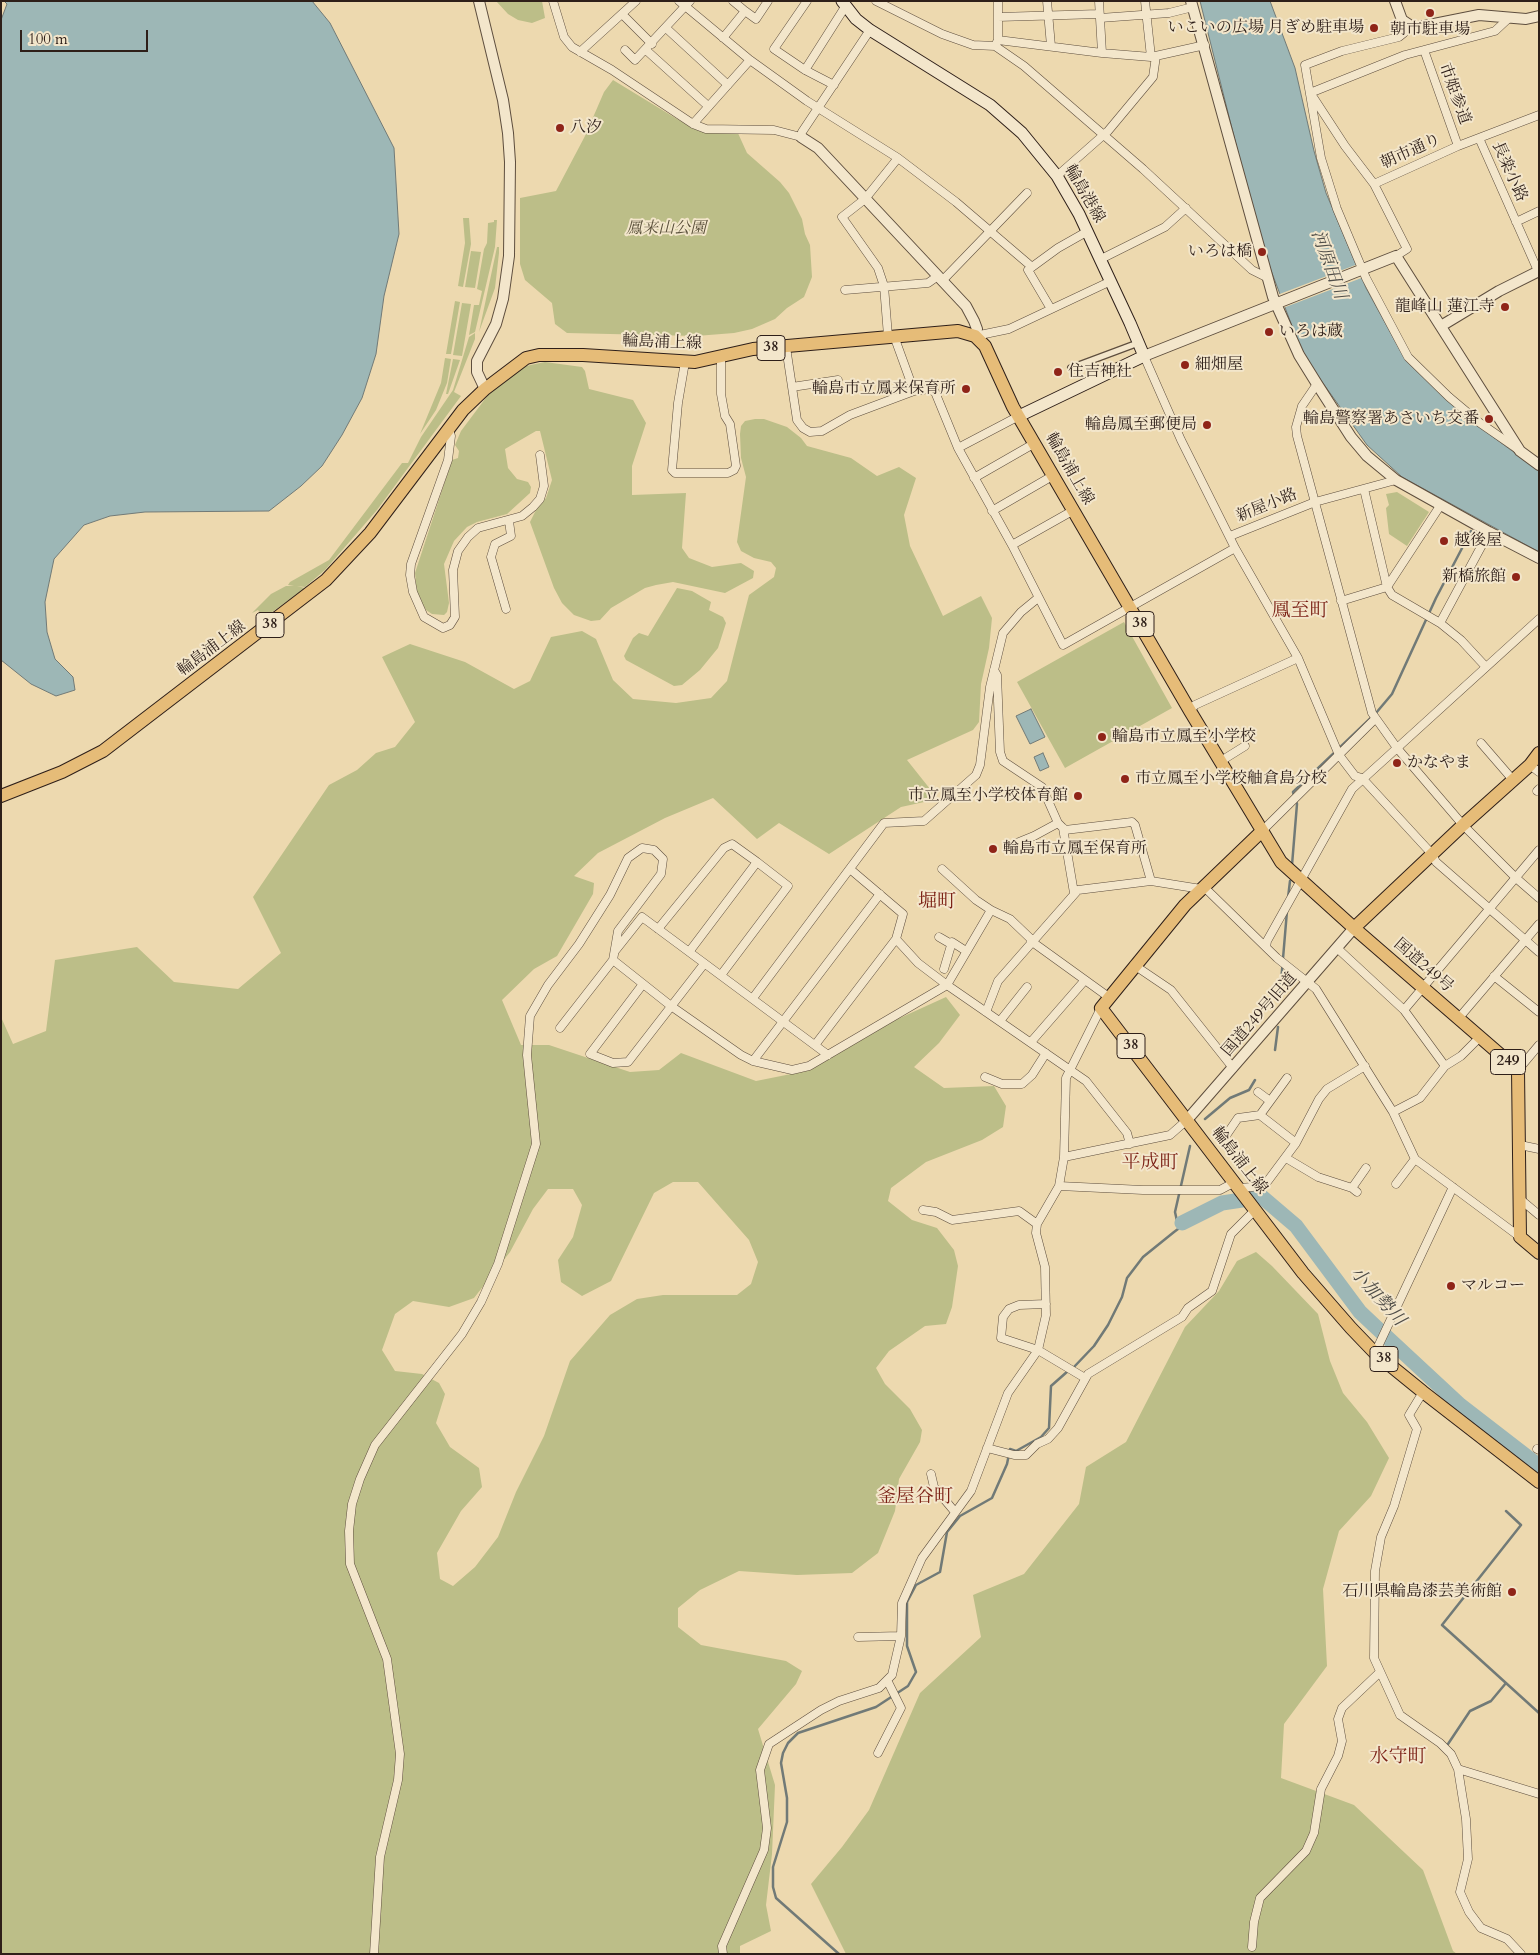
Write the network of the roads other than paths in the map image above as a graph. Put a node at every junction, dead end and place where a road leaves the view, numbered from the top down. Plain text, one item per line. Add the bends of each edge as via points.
1 (479, 1) edge
2 (553, 1) edge
3 (636, 1) edge
4 (733, 1) edge
5 (768, 1) edge
6 (807, 1) edge
7 (876, 1) edge
8 (998, 1) edge
9 (1047, 1) edge
10 (1099, 1) edge
11 (1145, 1) edge
12 (1395, 1) edge
13 (685, 3) edge
14 (844, 4) edge
15 (1192, 4) edge
16 (745, 11) junction
17 (622, 14) junction
18 (1049, 15) junction
19 (1147, 15) junction
20 (1100, 16) junction
21 (1539, 16) edge
22 (998, 17) junction
23 (1509, 18) junction
24 (1407, 25) junction
25 (666, 28) junction
26 (870, 30) junction
27 (723, 38) junction
28 (997, 43) junction
29 (1205, 45) junction
30 (1050, 46) junction
31 (649, 47) junction
32 (625, 50) dead end
33 (1424, 50) junction
34 (580, 52) junction
35 (1102, 53) junction
36 (1153, 56) junction
37 (750, 60) junction
38 (805, 70) junction
39 (728, 85) junction
40 (834, 85) junction
41 (1310, 93) junction
42 (708, 106) junction
43 (819, 108) junction
44 (1539, 115) edge
45 (692, 124) junction
46 (1103, 134) junction
47 (801, 137) junction
48 (1479, 138) junction
49 (1458, 146) junction
50 (898, 158) junction
51 (1057, 176) junction
52 (1374, 184) junction
53 (1027, 193) dead end
54 (866, 198) junction
55 (1186, 208) junction
56 (1539, 211) edge
57 (1516, 222) junction
58 (990, 231) junction
59 (1088, 231) junction
60 (1396, 256) junction
61 (1101, 259) junction
62 (1032, 267) junction
63 (1362, 270) junction
64 (1539, 271) edge
65 (940, 278) junction
66 (1268, 278) junction
67 (1111, 281) junction
68 (884, 286) junction
69 (845, 290) dead end
70 (1278, 303) junction
71 (1051, 310) junction
72 (1440, 326) junction
73 (891, 336) junction
74 (974, 336) junction
75 (1138, 343) junction
76 (786, 347) junction
77 (1144, 356) junction
78 (721, 357) junction
79 (685, 362) junction
80 (1071, 368) dead end
81 (838, 380) dead end
82 (1317, 384) junction
83 (792, 387) junction
84 (485, 389) junction
85 (914, 391) junction
86 (1019, 416) junction
87 (449, 430) junction
88 (1035, 443) junction
89 (958, 448) junction
90 (1520, 452) junction
91 (540, 456) dead end
92 (1539, 465) edge
93 (1054, 475) junction
94 (974, 478) junction
95 (1396, 480) junction
96 (1364, 489) junction
97 (1315, 502) junction
98 (1440, 506) junction
99 (1074, 510) junction
100 (992, 511) junction
101 (509, 520) junction
102 (1489, 532) junction
103 (1230, 536) junction
104 (1012, 544) junction
105 (1235, 548) junction
106 (1539, 558) edge
107 (1387, 587) junction
108 (1038, 598) junction
109 (1341, 601) junction
110 (1130, 607) junction
111 (506, 609) dead end
112 (1539, 620) edge
113 (1440, 623) junction
114 (1298, 658) junction
115 (1486, 667) junction
116 (994, 670) junction
117 (1190, 711) junction
118 (1374, 716) junction
119 (1481, 743) dead end
120 (1246, 746) dead end
121 (1397, 748) junction
122 (1338, 751) junction
123 (1539, 753) edge
124 (1221, 761) junction
125 (1535, 768) edge
126 (1362, 778) junction
127 (1513, 780) junction
128 (1, 796) edge
129 (1060, 825) junction
130 (1463, 825) junction
131 (1261, 832) junction
132 (1007, 847) dead end
133 (1539, 850) edge
134 (1432, 854) junction
135 (757, 862) junction
136 (850, 869) junction
137 (942, 869) dead end
138 (1516, 878) junction
139 (1151, 880) junction
140 (1302, 882) junction
141 (1202, 888) junction
142 (1074, 892) junction
143 (880, 894) junction
144 (1539, 898) edge
145 (1489, 909) junction
146 (991, 910) junction
147 (1539, 924) edge
148 (658, 928) junction
149 (1354, 928) junction
150 (939, 937) dead end
151 (896, 939) junction
152 (1525, 940) junction
153 (1032, 941) junction
154 (951, 944) junction
155 (1266, 947) junction
156 (1337, 948) junction
157 (615, 951) junction
158 (966, 951) junction
159 (689, 952) junction
160 (1539, 952) edge
161 (613, 960) junction
162 (704, 964) junction
163 (1134, 965) junction
164 (944, 969) dead end
165 (720, 975) junction
166 (1494, 976) junction
167 (1085, 980) junction
168 (1307, 982) junction
169 (643, 984) junction
170 (947, 985) junction
171 (1027, 987) dead end
172 (1422, 987) junction
173 (753, 998) junction
174 (1105, 1003) junction
175 (671, 1006) junction
176 (1404, 1010) junction
177 (986, 1012) junction
178 (1539, 1012) edge
179 (1458, 1019) junction
180 (783, 1021) junction
181 (1000, 1021) junction
182 (560, 1028) dead end
183 (1480, 1037) junction
184 (1031, 1042) junction
185 (815, 1045) junction
186 (1539, 1045) edge
187 (1046, 1053) junction
188 (828, 1055) junction
189 (753, 1061) junction
190 (1365, 1066) junction
191 (1445, 1066) junction
192 (1234, 1068) junction
193 (1071, 1069) junction
194 (1518, 1070) junction
195 (985, 1077) dead end
196 (1287, 1078) dead end
197 (1258, 1092) dead end
198 (1270, 1101) junction
199 (1393, 1112) junction
200 (1260, 1114) junction
201 (1187, 1120) junction
202 (1223, 1140) dead end
203 (1296, 1142) junction
204 (1130, 1144) junction
205 (1520, 1145) junction
206 (1539, 1149) edge
207 (1064, 1157) junction
208 (1286, 1158) junction
209 (1415, 1159) junction
210 (1366, 1168) dead end
211 (1396, 1184) dead end
212 (1059, 1186) junction
213 (1239, 1187) junction
214 (1453, 1188) junction
215 (1520, 1199) junction
216 (1256, 1209) junction
217 (923, 1210) dead end
218 (1539, 1215) edge
219 (1037, 1224) junction
220 (1520, 1237) junction
221 (1539, 1254) edge
222 (1046, 1304) junction
223 (1377, 1347) junction
224 (1038, 1350) junction
225 (1085, 1378) junction
226 (1423, 1392) junction
227 (988, 1448) junction
228 (931, 1474) dead end
229 (1539, 1482) edge
230 (955, 1512) junction
231 (901, 1636) junction
232 (858, 1637) dead end
233 (1379, 1673) junction
234 (887, 1680) junction
235 (878, 1753) dead end
236 (1458, 1769) junction
237 (1539, 1794) edge
238 (1252, 1947) dead end
239 (374, 1954) edge
240 (723, 1954) edge
241 (1521, 1954) edge

1 - 84 street via 503,100 510,162 509,256 503,299 496,324 477,361 476,372
2 - 34 street via 564,37
3 - 17 street
4 - 16 street
5 - 16 street via 756,19
6 - 38 street via 774,48
7 - 28 street via 972,45
8 - 22 street
9 - 18 street
10 - 20 street
11 - 19 street
12 - 24 street via 1398,13
13 - 25 street
13 - 27 street
14 - 26 main road, 輪島港線
14 - 38 street
15 - 19 street
15 - 29 street
16 - 27 street
17 - 31 street
17 - 34 street
18 - 20 street
18 - 22 street
18 - 30 street
19 - 20 street
19 - 36 street
20 - 35 street
21 - 23 street
22 - 28 street
23 - 24 street via 1479,16 1423,27
23 - 33 street via 1495,31
24 - 41 street via 1399,37 1308,63 1305,66
25 - 31 street
25 - 39 street
26 - 40 street
26 - 51 main road, 輪島港線 via 990,105 1022,133
27 - 37 street
28 - 30 street
28 - 46 street
29 - 36 street
29 - 66 street
30 - 35 street
31 - 32 street via 635,60
31 - 42 street
33 - 41 street via 1384,62
33 - 49 street, 市姫参道
34 - 45 street
35 - 36 street
36 - 46 street via 1153,77
37 - 39 street
37 - 43 street
38 - 40 street
39 - 42 street
40 - 43 street
41 - 52 street
41 - 63 street via 1320,158
42 - 45 street
43 - 47 street
43 - 50 street
44 - 48 street, 朝市通り
45 - 47 street via 706,129 774,130
46 - 51 street
46 - 55 street
47 - 54 street via 818,148
48 - 49 street, 朝市通り
48 - 57 street, 長楽小路
49 - 52 street, 朝市通り
50 - 54 street
50 - 58 street
51 - 59 main road, 輪島港線
52 - 60 street, 朝市通り via 1407,249
53 - 58 street
54 - 65 street
54 - 68 street via 842,217 877,265
55 - 61 street via 1166,227
55 - 66 street via 1252,270
56 - 57 street
57 - 64 street, 長楽小路
58 - 62 street
58 - 65 street
59 - 61 main road, 輪島港線
59 - 62 street
60 - 63 street
60 - 72 street
61 - 67 main road, 輪島港線
62 - 71 street via 1028,270
63 - 70 street
63 - 90 street via 1408,357 1474,418
64 - 72 street
65 - 68 street via 928,283
65 - 74 street via 972,316 977,329
66 - 70 street
67 - 71 street
67 - 75 main road, 輪島港線
68 - 69 street
68 - 73 street
70 - 77 street
70 - 82 street via 1299,355
71 - 74 street via 1009,329
72 - 90 street
73 - 74 main road, 輪島浦上線 / 38 via 958,331
73 - 76 main road, 輪島浦上線 / 38
73 - 85 street
74 - 86 main road, 輪島浦上線 / 38 via 986,346
75 - 77 main road, 輪島港線
75 - 80 street
76 - 78 main road, 輪島浦上線 / 38 via 753,349
76 - 83 street
77 - 86 main road
77 - 103 street via 1184,446
78 - 79 main road, 輪島浦上線 / 38
78 - 79 street via 721,394 730,424 736,466 728,473 675,473 672,470
79 - 84 main road, 輪島浦上線 / 38 via 533,355 519,361
81 - 83 street
82 - 95 street via 1351,437 1367,456
82 - 97 street via 1302,406 1296,427
83 - 85 street via 797,420 806,430 816,432
84 - 87 main road, 輪島浦上線 / 38 via 463,410
85 - 89 street via 930,389 935,392
86 - 88 main road, 輪島浦上線 / 38
86 - 89 street
87 - 101 street via 448,460 411,564 413,592 424,617 443,628 450,625 455,617 453,570 458,551 478,528
87 - 128 main road, 輪島浦上線 / 38 via 355,550 306,596 103,751 62,772
88 - 93 main road, 輪島浦上線 / 38
88 - 94 street
89 - 94 street
90 - 92 street
91 - 101 street via 544,478 540,499 527,513
93 - 99 main road, 輪島浦上線 / 38
93 - 100 street
94 - 100 street
95 - 96 street, 新屋小路
95 - 98 street
96 - 97 street, 新屋小路
96 - 107 street
97 - 103 street, 新屋小路
97 - 109 street
98 - 102 street
98 - 107 street
99 - 104 street
99 - 110 main road, 輪島浦上線 / 38
100 - 104 street
101 - 111 street via 511,536 495,544 491,557
102 - 106 street
102 - 113 street
103 - 105 street
104 - 108 street
105 - 110 street
105 - 114 street
107 - 109 street
107 - 113 street via 1392,595
108 - 110 street via 1063,646
108 - 116 street via 1003,633
109 - 118 street
110 - 117 main road, 輪島浦上線 / 38
112 - 115 street
113 - 115 street
114 - 117 street
114 - 122 street
115 - 121 street
116 - 129 street via 997,675 1001,757 1042,787
116 - 136 street via 976,775 924,820 884,823
117 - 124 main road, 輪島浦上線 / 38
118 - 121 street
118 - 122 street
119 - 127 street
120 - 124 street
121 - 126 street
121 - 130 street
122 - 126 street via 1355,776
122 - 131 street via 1296,799
123 - 125 main road
124 - 131 main road, 輪島浦上線 / 38
125 - 127 main road
126 - 134 street
126 - 140 street via 1352,789
127 - 130 main road
129 - 132 street
129 - 139 street via 1065,830 1132,822
129 - 142 street
130 - 134 main road
130 - 138 street
131 - 140 main road, 輪島浦上線 / 38 via 1281,862
131 - 141 main road
133 - 138 street
134 - 145 street via 1436,862
134 - 149 main road
135 - 148 street via 732,844 724,848
135 - 159 street
135 - 165 street via 788,886
136 - 143 street
136 - 173 street
137 - 146 street
138 - 144 street
138 - 145 street
139 - 141 street
139 - 142 street
140 - 149 main road, 輪島浦上線 / 38
140 - 155 street
141 - 155 street
141 - 163 main road
142 - 153 street
143 - 151 street via 903,914
143 - 180 street
145 - 152 street
145 - 172 street
146 - 153 street via 1010,919
146 - 158 street
147 - 152 street
148 - 157 street via 642,917
148 - 159 street
149 - 156 street, 国道249号旧道
149 - 172 main road, 国道249号 / 249
150 - 154 street
151 - 170 street via 918,963
151 - 185 street
152 - 160 street
152 - 166 street
153 - 167 street
153 - 177 street via 998,981
154 - 158 street
154 - 164 street
155 - 168 street
156 - 168 street, 国道249号旧道
156 - 176 street
157 - 161 street
157 - 239 street via 618,931 661,874 663,859 654,850 642,848 628,858 610,895 530,1016 527,1055 536,1144 498,1264 462,1334 375,1445 352,1504 350,1564 387,1659 400,1754 398,1780 380,1857
158 - 170 street
159 - 162 street
161 - 169 street
161 - 182 street
162 - 165 street
162 - 175 street
163 - 174 main road
163 - 192 street via 1171,990
165 - 173 street
166 - 178 street
166 - 179 street
167 - 174 street
167 - 184 street
168 - 190 street via 1316,990
168 - 192 street, 国道249号旧道
169 - 175 street
169 - 175 street via 590,1054 613,1063 628,1062
170 - 177 street
170 - 188 street
171 - 181 street
172 - 176 street
172 - 179 main road, 国道249号 / 249
173 - 180 street
174 - 193 street
174 - 201 main road, 輪島浦上線 / 38
175 - 189 street
176 - 191 street
177 - 181 street
179 - 183 main road, 国道249号 / 249
180 - 185 street
180 - 189 street
181 - 184 street
183 - 191 street via 1461,1056
183 - 194 main road, 国道249号 / 249
184 - 187 street
185 - 188 street
186 - 194 street
187 - 193 street
187 - 195 street via 1022,1084 1002,1084
188 - 189 street via 809,1066 792,1070
190 - 199 street
190 - 203 street via 1327,1089 1315,1104
191 - 199 street via 1420,1098
192 - 201 street, 国道249号旧道
193 - 204 street via 1086,1081 1127,1133
193 - 207 street via 1066,1078
194 - 205 main road, 249
196 - 198 street
197 - 198 street
198 - 200 street
199 - 209 street
200 - 202 street via 1238,1118
200 - 203 street
201 - 204 street via 1170,1135
201 - 213 main road, 輪島浦上線 / 38
203 - 208 street
204 - 207 street
205 - 206 street
205 - 215 main road, 249
207 - 212 street
208 - 210 street via 1318,1177 1355,1190
208 - 213 street via 1264,1186
209 - 211 street
209 - 214 street
212 - 213 street via 1178,1190
212 - 219 street
213 - 216 main road, 輪島浦上線 / 38
214 - 220 street
214 - 223 street
215 - 218 street
215 - 220 main road, 249
216 - 223 main road, 輪島浦上線 / 38 via 1303,1273
216 - 225 street via 1231,1234 1212,1291 1182,1316
217 - 219 street via 952,1220 1019,1211
219 - 222 street via 1036,1233 1045,1268
220 - 221 main road
222 - 224 street
222 - 224 street via 1014,1307 1003,1317 1001,1338
223 - 226 main road, 輪島浦上線 / 38
224 - 225 street
224 - 227 street via 1008,1393
225 - 227 street via 1058,1428 1026,1455
226 - 229 main road, 輪島浦上線 / 38
226 - 233 street via 1409,1415 1417,1429 1394,1506 1381,1537 1375,1571 1374,1658
227 - 230 street via 971,1491
228 - 230 street via 934,1487
230 - 231 street via 916,1570 902,1603
231 - 232 street via 883,1631
231 - 234 street via 892,1675
233 - 236 street via 1400,1715 1452,1754
233 - 238 street via 1342,1708 1338,1719 1342,1741 1321,1788 1314,1833 1306,1851 1260,1898
234 - 235 street via 900,1708
234 - 240 street via 879,1688 821,1710 769,1744 760,1770 767,1828 764,1850 722,1946
236 - 237 street
236 - 241 street via 1468,1859 1460,1892 1468,1912 1481,1928 1507,1939

